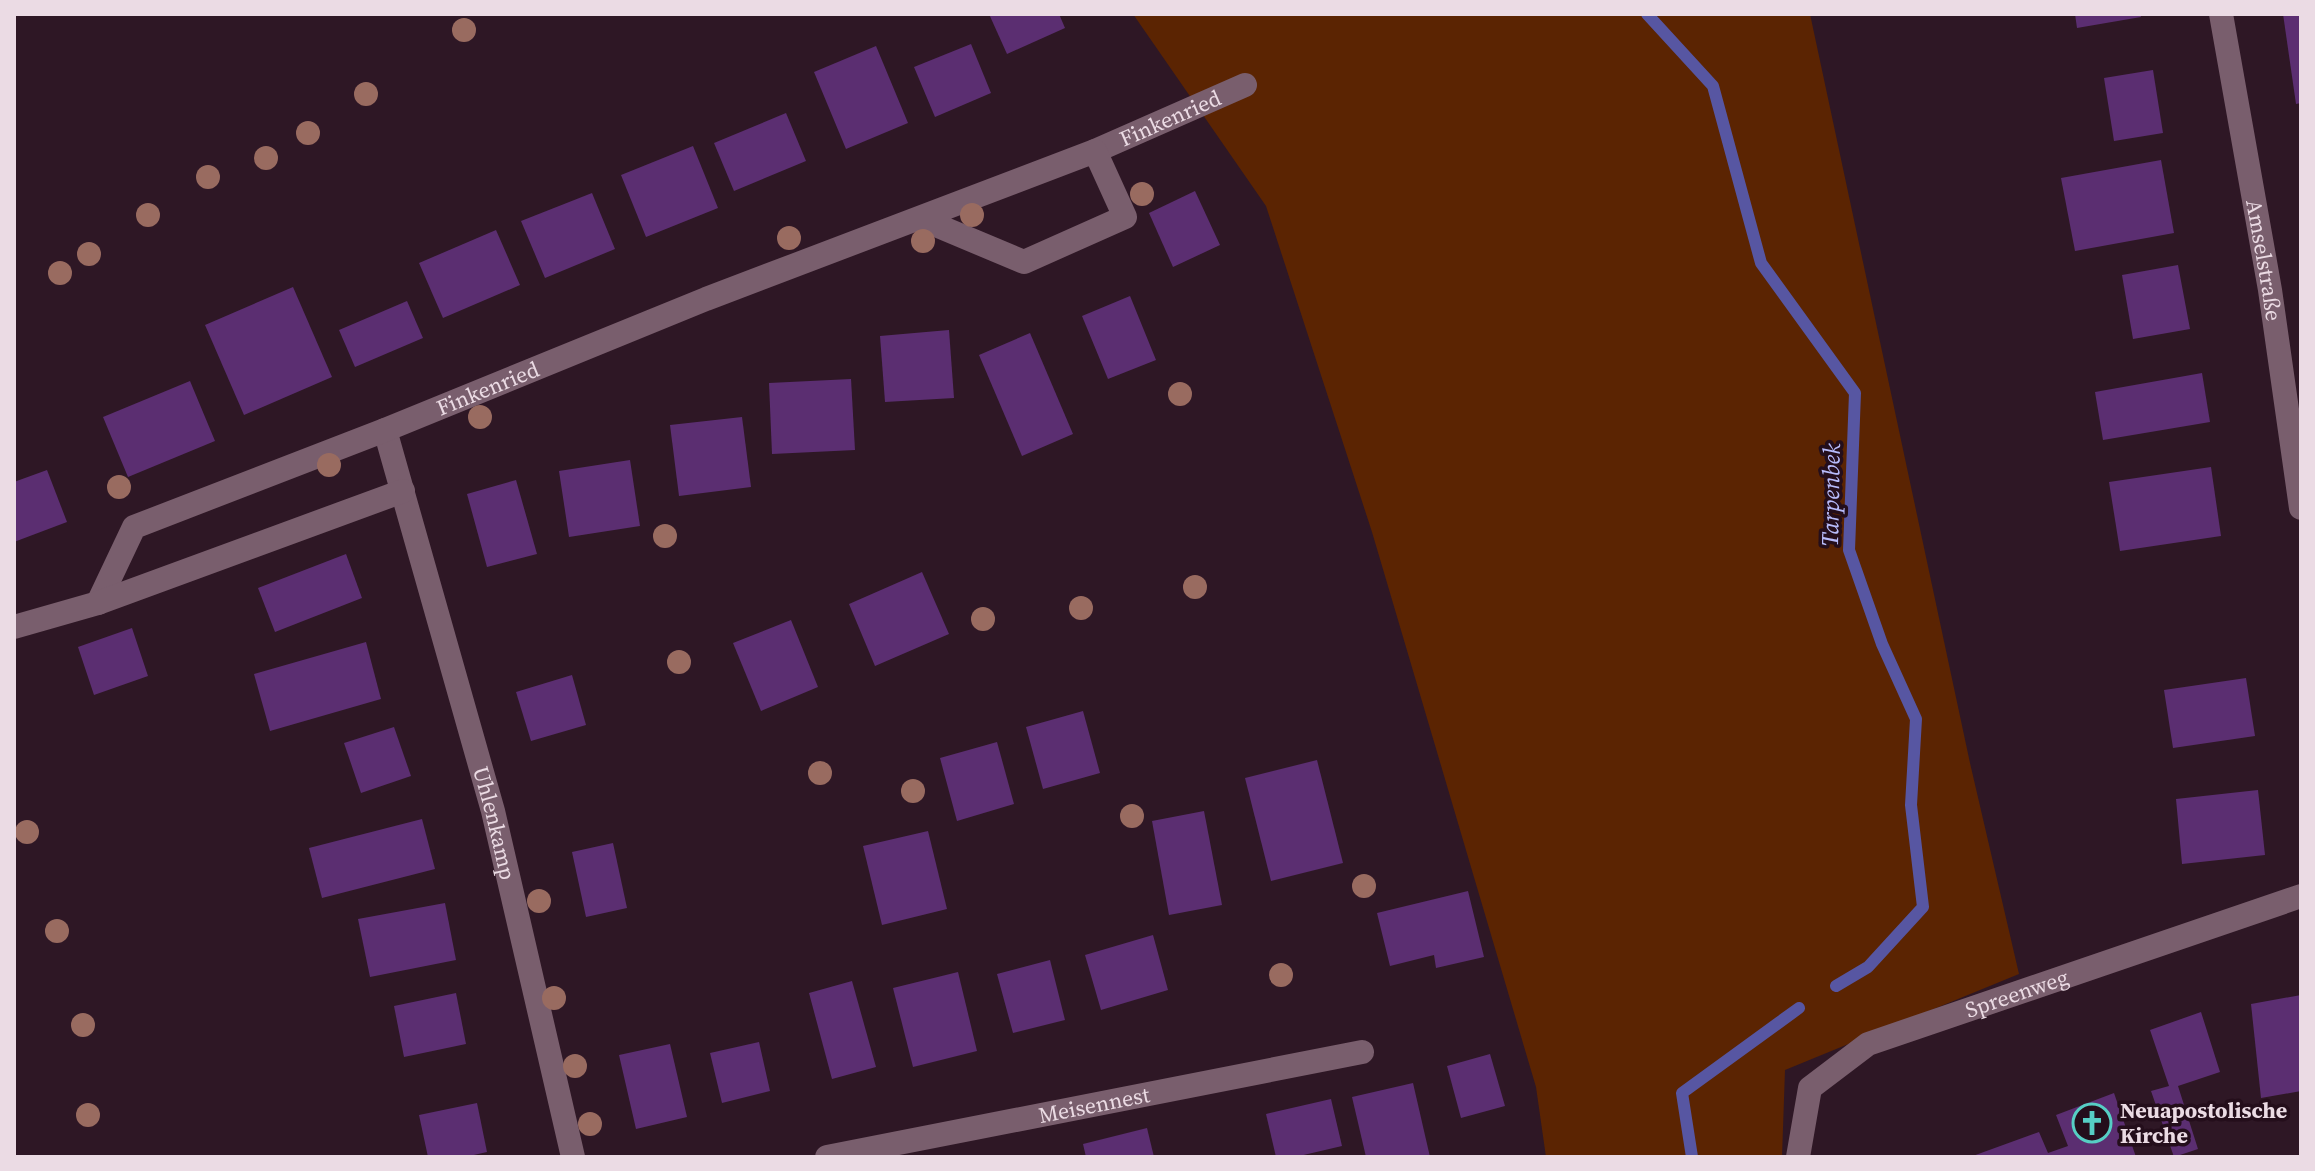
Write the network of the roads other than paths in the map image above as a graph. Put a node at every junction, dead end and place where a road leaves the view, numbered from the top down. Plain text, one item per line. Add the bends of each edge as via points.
1 (2221, 14) edge
2 (1245, 85) dead end
3 (1095, 151) junction
4 (919, 218) junction
5 (385, 430) junction
6 (403, 491) junction
7 (2301, 508) edge
8 (98, 603) junction
9 (14, 627) edge
10 (2301, 896) edge
11 (1362, 1052) dead end
12 (872, 1153) edge
13 (573, 1157) edge
14 (827, 1157) edge
15 (1798, 1157) edge

1 - 7 street, Amselstraße via 2270,290
2 - 3 street, Finkenried
3 - 4 street, Finkenried
3 - 4 street, Finkenried via 1125,217 1024,262
4 - 5 street, Finkenried
5 - 6 street, Uhlenkamp
5 - 8 street, Finkenried via 134,527
6 - 8 street
6 - 13 street, Uhlenkamp via 493,811
8 - 9 street
10 - 15 street, Spreenweg via 1868,1044 1810,1088
11 - 12 street, Meisennest
12 - 14 street, Meisennest

